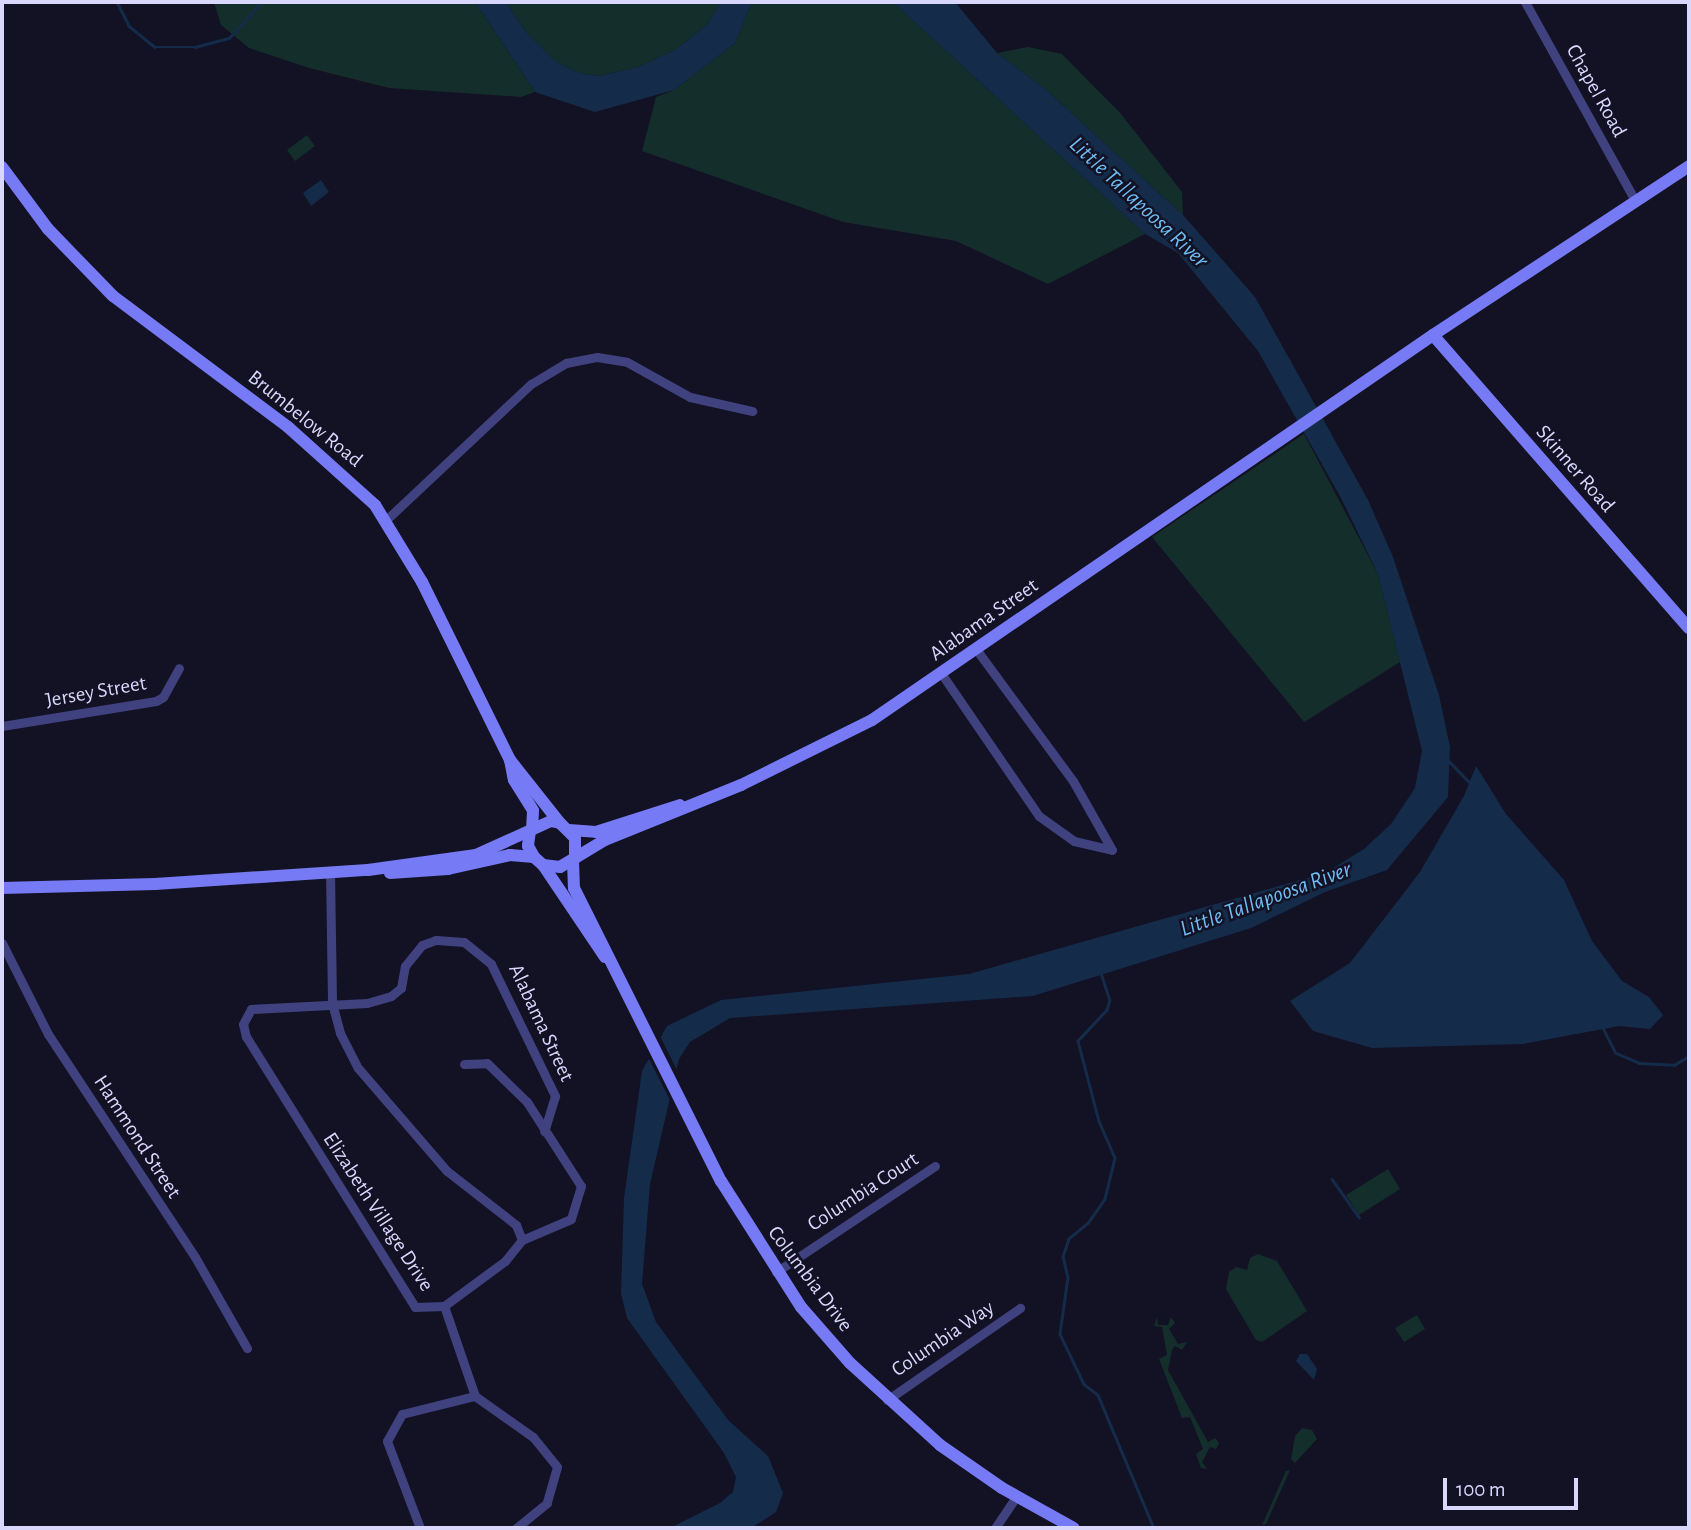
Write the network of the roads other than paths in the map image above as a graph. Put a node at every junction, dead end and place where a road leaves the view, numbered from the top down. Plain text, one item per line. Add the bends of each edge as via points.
1 (1525, 2) edge
2 (1689, 166) edge
3 (2, 167) edge
4 (1634, 199) junction
5 (1433, 335) junction
6 (752, 411) dead end
7 (386, 520) junction
8 (1689, 628) edge
9 (976, 649) junction
10 (179, 668) dead end
11 (941, 673) junction
12 (2, 726) edge
13 (510, 760) junction
14 (697, 801) junction
15 (565, 827) junction
16 (531, 830) junction
17 (574, 859) junction
18 (539, 861) junction
19 (368, 870) junction
20 (330, 872) junction
21 (2, 888) edge
22 (2, 943) edge
23 (614, 968) junction
24 (332, 1003) junction
25 (464, 1064) dead end
26 (544, 1130) junction
27 (935, 1166) dead end
28 (522, 1240) junction
29 (776, 1272) junction
30 (444, 1306) junction
31 (1020, 1308) dead end
32 (247, 1348) dead end
33 (475, 1396) junction
34 (887, 1400) junction
35 (1016, 1497) junction
36 (420, 1528) edge
37 (516, 1528) edge
38 (995, 1528) edge
39 (1074, 1528) edge

1 - 4 street, Chapel Road
2 - 4 main road, Alabama Street
3 - 7 main road, Brumbelow Road via 48,229 113,296 288,427 358,486
4 - 5 main road, Alabama Street
5 - 8 main road, Skinner Road
5 - 9 main road, Alabama Street
6 - 7 street via 690,397 627,362 597,357 566,363 531,384
7 - 13 main road, Brumbelow Road
9 - 11 main road, Alabama Street
9 - 11 street via 1073,781 1112,850 1074,841 1039,816
10 - 12 street, Jersey Street via 156,701
11 - 14 main road, Alabama Street via 873,720 812,752
13 - 15 main road, Brumbelow Road
13 - 16 main road, Brumbelow Road via 514,780 533,811
14 - 15 main road, Alabama Street via 596,832
14 - 17 main road, Alabama Street via 605,840
15 - 16 main road via 551,821
15 - 17 main road via 577,844
16 - 18 main road via 528,846
16 - 19 main road via 476,855
17 - 18 main road via 560,867
17 - 23 main road, Columbia Drive via 574,888
18 - 19 main road via 510,855 417,872
18 - 23 main road, Columbia Drive
19 - 20 main road
20 - 21 main road
20 - 24 street
22 - 32 street, Hammond Street via 48,1034 195,1257
23 - 29 main road, Columbia Drive via 738,1212
24 - 26 street, Alabama Street via 367,1003 391,996 401,988 405,966 422,945 451,940 476,947 491,964 555,1096
24 - 28 street via 340,1033 358,1068 447,1171 516,1225
24 - 30 street, Elizabeth Village Drive via 251,1009 243,1024 246,1037 415,1307
25 - 26 street via 487,1063 527,1102
26 - 28 street via 580,1186 578,1202 571,1219
27 - 29 street, Columbia Court
28 - 30 street, Elizabeth Village Drive via 505,1261
29 - 34 main road, Columbia Drive via 850,1363
30 - 33 street
31 - 34 street, Columbia Way
33 - 36 street via 402,1414 387,1441
33 - 37 street via 533,1437 557,1467 547,1503
34 - 35 main road, Columbia Drive via 940,1445
35 - 38 street
35 - 39 main road, Columbia Drive

